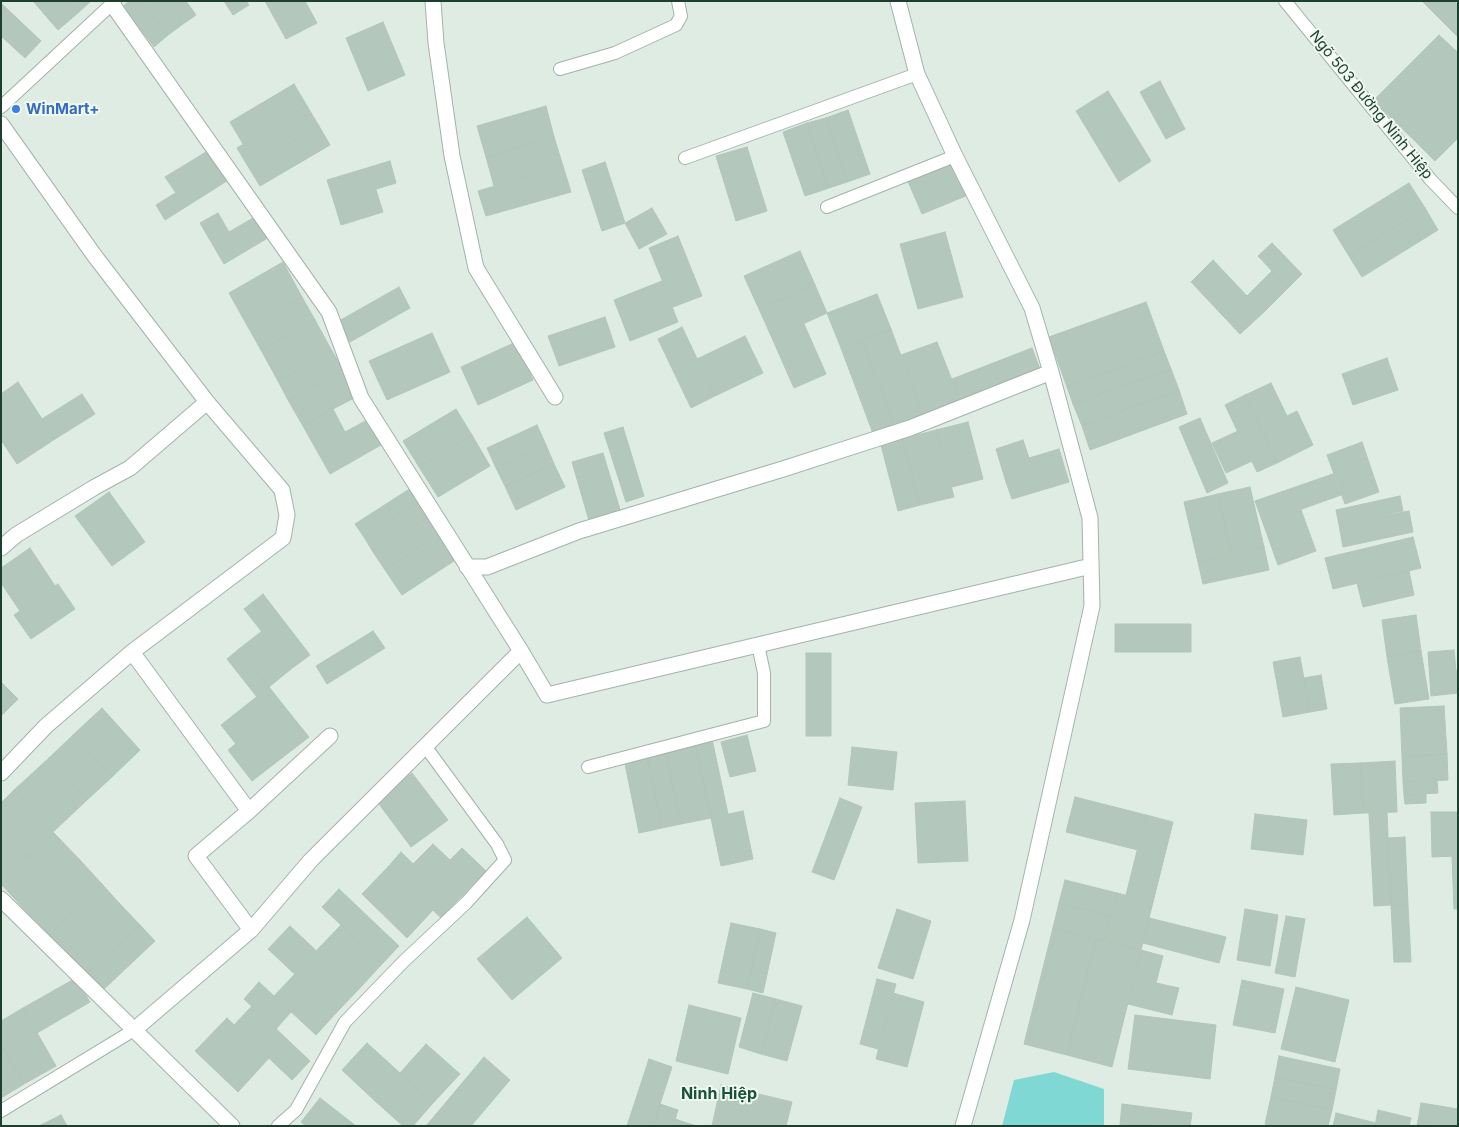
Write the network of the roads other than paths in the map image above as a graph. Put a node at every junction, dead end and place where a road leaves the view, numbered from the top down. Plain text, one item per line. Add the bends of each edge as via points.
1 (433, 1) edge
2 (678, 1) edge
3 (898, 1) edge
4 (1285, 1) edge
5 (113, 3) edge
6 (560, 68) dead end
7 (917, 74) junction
8 (1, 108) edge
9 (1, 124) edge
10 (954, 156) junction
11 (685, 158) dead end
12 (827, 207) dead end
13 (1458, 208) edge
14 (1051, 372) junction
15 (555, 397) dead end
16 (207, 402) junction
17 (1, 548) edge
18 (1091, 566) junction
19 (467, 567) junction
20 (758, 644) junction
21 (521, 651) junction
22 (132, 652) junction
23 (330, 736) dead end
24 (425, 746) junction
25 (588, 767) dead end
26 (1, 773) edge
27 (249, 812) junction
28 (1, 898) edge
29 (251, 930) junction
30 (134, 1030) junction
31 (1, 1111) edge
32 (232, 1126) edge
33 (278, 1126) edge
34 (963, 1126) edge

1 - 15 street via 452,156 476,268
2 - 6 lane via 681,16 676,24 616,53
3 - 7 street
4 - 13 lane, Ngõ 503 Đường Ninh Hiệp via 1430,179
5 - 8 lane
5 - 19 street via 329,312 361,398
7 - 10 street
7 - 11 lane
9 - 16 street via 94,255
10 - 12 lane
10 - 14 street via 1032,308
14 - 18 street via 1090,518
14 - 19 street via 910,428 579,531 487,567
16 - 17 street via 130,468 16,535
16 - 22 street via 282,490 287,515 283,538
18 - 20 street
18 - 34 street via 1092,606 1022,920
19 - 21 street
20 - 21 street via 547,695
20 - 25 lane via 764,673 764,721
21 - 24 street
22 - 26 street via 46,726
22 - 27 street
23 - 27 street
24 - 29 street via 311,860
24 - 33 lane via 497,844 505,860 345,1022 296,1110
27 - 29 street via 196,856
28 - 30 street
29 - 30 street
30 - 31 lane
30 - 32 street

